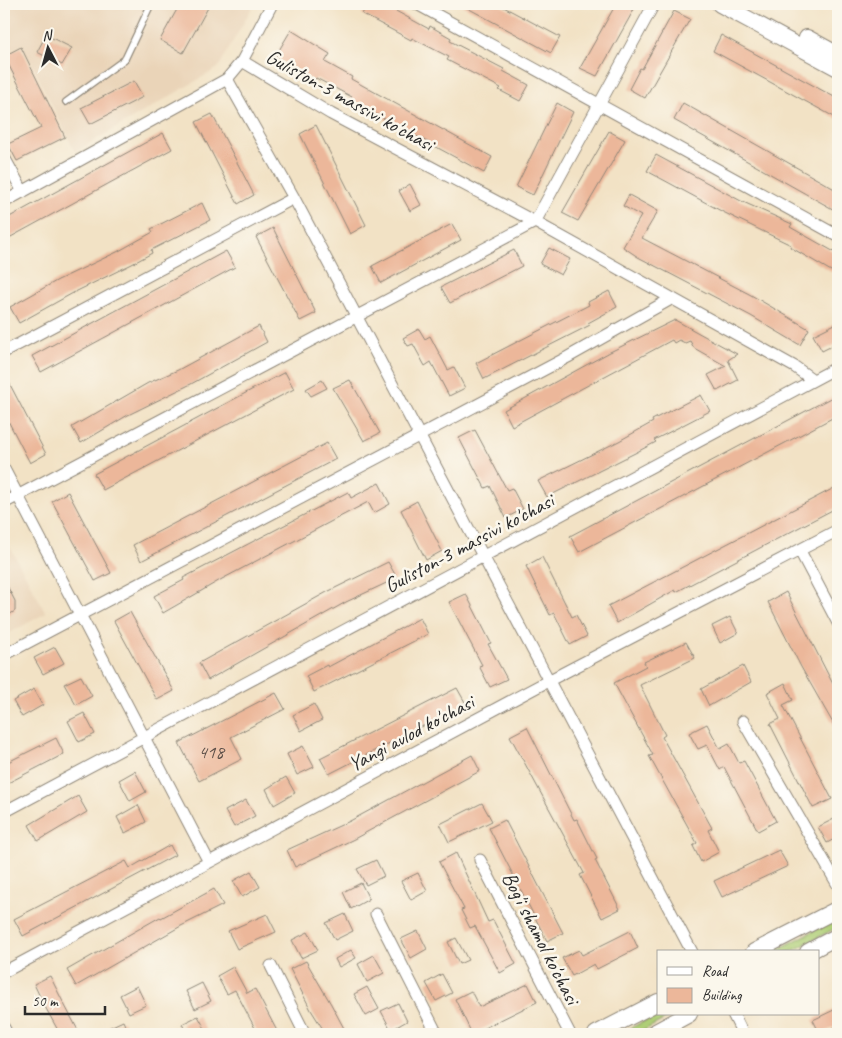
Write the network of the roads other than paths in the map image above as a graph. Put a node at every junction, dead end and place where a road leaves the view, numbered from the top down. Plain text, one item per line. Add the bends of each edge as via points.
1 (151, 4) edge
2 (272, 4) edge
3 (417, 4) edge
4 (654, 4) edge
5 (720, 4) edge
6 (743, 4) edge
7 (838, 55) edge
8 (242, 61) junction
9 (838, 68) edge
10 (227, 79) junction
11 (66, 102) dead end
12 (599, 104) junction
13 (4, 157) edge
14 (23, 192) junction
15 (294, 198) junction
16 (4, 202) edge
17 (535, 222) junction
18 (838, 236) edge
19 (671, 299) junction
20 (357, 317) junction
21 (4, 352) edge
22 (838, 368) edge
23 (813, 380) junction
24 (419, 436) junction
25 (4, 469) edge
26 (17, 495) junction
27 (4, 503) edge
28 (838, 530) edge
29 (800, 551) junction
30 (483, 557) junction
31 (80, 615) junction
32 (838, 623) edge
33 (4, 656) edge
34 (548, 681) junction
35 (743, 720) dead end
36 (143, 738) junction
37 (4, 812) edge
38 (480, 860) dead end
39 (209, 862) junction
40 (838, 885) edge
41 (838, 909) edge
42 (376, 914) dead end
43 (838, 936) edge
44 (691, 950) edge
45 (758, 950) edge
46 (812, 950) edge
47 (271, 966) dead end
48 (4, 972) edge
49 (657, 1003) edge
50 (685, 1016) edge
51 (734, 1016) edge
52 (4, 1028) edge
53 (7, 1034) edge
54 (305, 1034) edge
55 (437, 1034) edge
56 (570, 1034) edge
57 (596, 1034) edge
58 (652, 1034) edge
59 (743, 1034) edge

1 - 11 lane via 124,59
2 - 8 street
3 - 12 street
4 - 12 street
5 - 9 street
6 - 7 street
8 - 10 street, Guliston-3 massivi ko'chasi
8 - 17 street, Guliston-3 massivi ko'chasi via 331,114
10 - 14 street, Guliston-3 massivi ko'chasi
10 - 15 street
12 - 17 street
12 - 18 street
13 - 14 street
14 - 16 street, Guliston-3 massivi ko'chasi
15 - 20 street
15 - 21 street
17 - 19 street, Guliston-3 massivi ko'chasi
17 - 20 street
19 - 23 street, Guliston-3 massivi ko'chasi
19 - 24 street
20 - 24 street
20 - 26 street
22 - 23 street, Guliston-3 massivi ko'chasi
23 - 30 street, Guliston-3 massivi ko'chasi
24 - 30 street
24 - 31 street
25 - 26 street
26 - 27 street
26 - 31 street
28 - 29 street, Yangi avlod ko'chasi
29 - 32 street
29 - 34 street, Yangi avlod ko'chasi
30 - 34 street
30 - 36 street, Guliston-3 massivi ko'chasi
31 - 33 street
31 - 36 street
34 - 39 street, Yangi avlod ko'chasi
34 - 44 street
35 - 40 street
36 - 37 street, Guliston-3 massivi ko'chasi
36 - 39 street
38 - 56 street, Bog'i shamol ko'chasi
39 - 48 street, Yangi avlod ko'chasi
41 - 45 street
42 - 55 street
43 - 46 street
47 - 54 street
49 - 57 street
50 - 58 street
51 - 59 street
52 - 53 street

